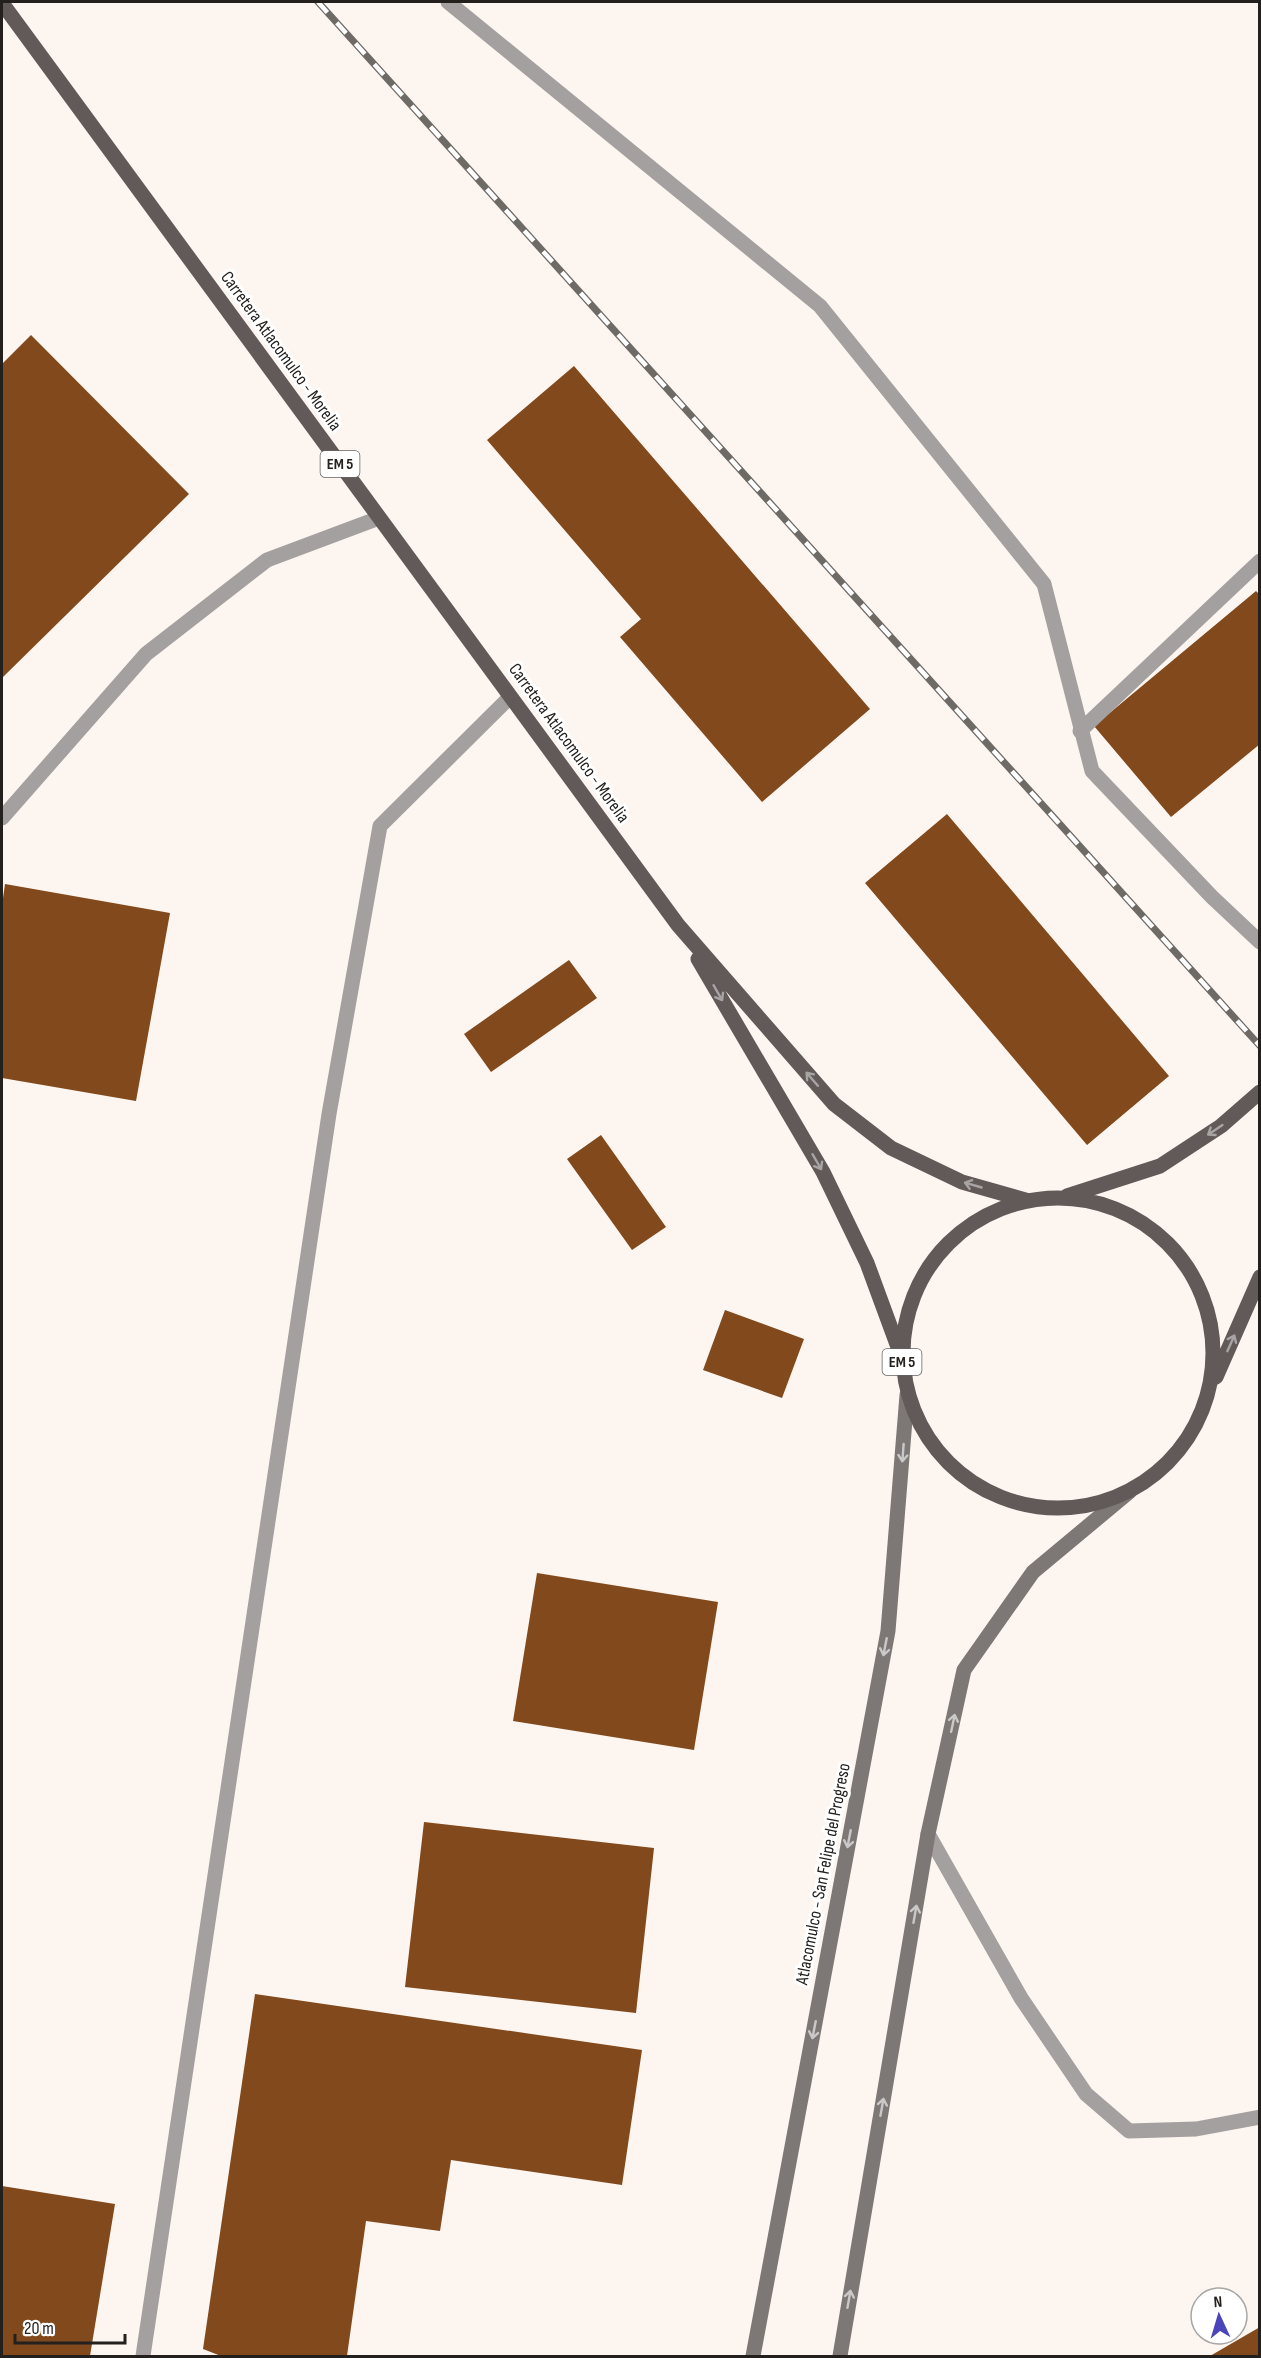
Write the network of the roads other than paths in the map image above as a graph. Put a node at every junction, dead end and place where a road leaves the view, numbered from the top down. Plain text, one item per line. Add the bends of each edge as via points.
1 (448, 2) edge
2 (2, 3) edge
3 (379, 518) junction
4 (1260, 561) edge
5 (510, 697) junction
6 (1080, 731) junction
7 (2, 818) edge
8 (678, 925) junction
9 (1260, 942) edge
10 (1260, 1092) edge
11 (1059, 1199) junction
12 (1029, 1201) junction
13 (1260, 1277) edge
14 (902, 1356) junction
15 (907, 1395) junction
16 (1207, 1396) junction
17 (1129, 1492) junction
18 (928, 1834) junction
19 (1260, 2117) edge
20 (142, 2356) edge
21 (753, 2356) edge
22 (840, 2356) edge

1 - 6 street via 820,306 1044,584
2 - 3 main road, Carretera Atlacomulco - Morelia / EM 5
3 - 5 main road, Carretera Atlacomulco - Morelia / EM 5
3 - 7 street via 267,560 146,654
4 - 6 street
5 - 8 main road, Carretera Atlacomulco - Morelia / EM 5
5 - 20 street via 380,826 329,1114
6 - 9 street via 1092,771
12 -> 8 main road, Carretera Atlacomulco - Morelia / EM 5 via 962,1182 891,1148 834,1104
8 -> 14 main road, Carretera Atlacomulco - Morelia / EM 5 via 823,1172 867,1263
10 -> 11 main road, EM 5 via 1221,1126 1160,1166
11 - 12 main road, EM 5
11 - 16 main road, EM 5 via 1107,1206 1142,1222 1167,1243 1192,1274 1207,1309 1213,1345
12 - 14 main road, EM 5 via 994,1212 961,1232 931,1263 912,1297 904,1326
16 -> 13 main road, EM 5
14 - 15 main road, EM 5
15 - 17 main road, EM 5 via 928,1439 962,1476 1005,1500 1068,1508 1100,1503
15 -> 21 main road, Atlacomulco - San Felipe del Progreso via 888,1631
16 - 17 main road, EM 5 via 1196,1424 1178,1452
18 -> 17 main road via 964,1670 1033,1572
18 - 19 street via 1021,1998 1086,2094 1129,2131 1196,2129
22 -> 18 main road

